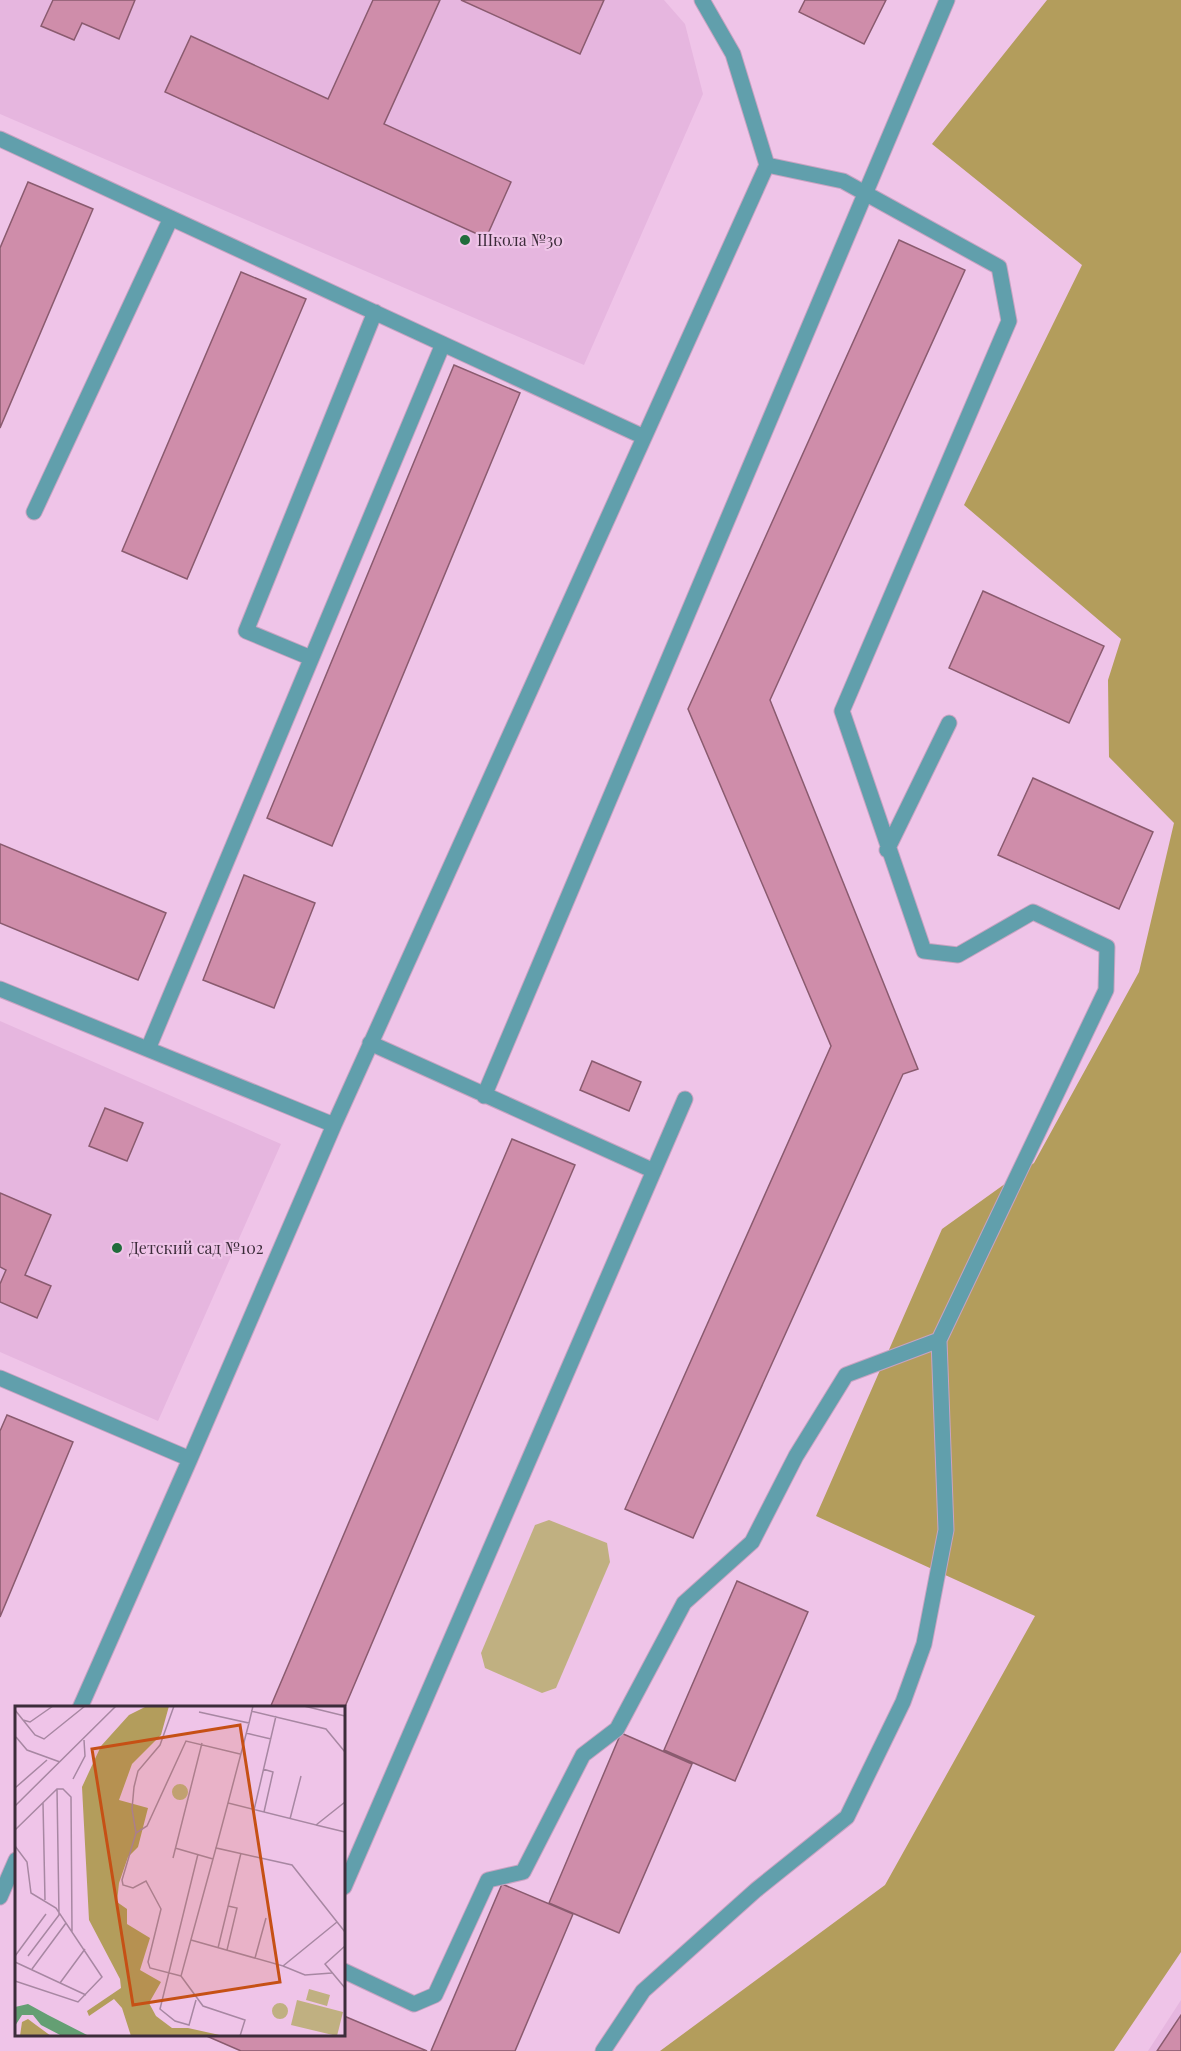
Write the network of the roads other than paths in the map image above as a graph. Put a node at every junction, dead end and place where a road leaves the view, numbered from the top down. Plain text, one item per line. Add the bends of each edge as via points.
1 (702, 0) edge
2 (947, 0) edge
3 (0, 139) edge
4 (767, 165) junction
5 (866, 193) junction
6 (171, 218) junction
7 (375, 312) junction
8 (443, 344) junction
9 (645, 437) junction
10 (34, 512) dead end
11 (311, 658) junction
12 (949, 723) dead end
13 (888, 850) junction
14 (0, 989) edge
15 (370, 1044) junction
16 (148, 1049) junction
17 (484, 1096) junction
18 (685, 1099) dead end
19 (334, 1125) junction
20 (654, 1171) junction
21 (939, 1340) junction
22 (0, 1378) edge
23 (190, 1459) junction
24 (80, 1706) edge
25 (15, 1862) edge
26 (345, 1885) edge
27 (0, 1897) edge
28 (345, 1971) edge
29 (603, 2051) edge

1 - 4 lane via 733,54
2 - 5 lane
3 - 6 lane
4 - 5 lane via 843,181
4 - 9 lane
5 - 13 lane via 999,267 1009,321 842,711
5 - 17 lane
6 - 7 lane
6 - 10 lane
7 - 8 lane
7 - 11 lane via 246,630
8 - 9 lane
8 - 11 lane
9 - 15 lane
11 - 16 lane
12 - 13 lane
13 - 21 lane via 924,951 958,955 1033,912 1107,946 1106,990
14 - 16 lane
15 - 17 lane
15 - 19 lane
16 - 19 lane
17 - 20 lane
18 - 20 lane
19 - 23 lane
20 - 26 lane
21 - 28 lane via 846,1375 796,1456 752,1542 684,1603 617,1729 583,1755 523,1872 488,1880 435,1995 414,2004
21 - 29 lane via 946,1530 924,1644 903,1702 847,1817 756,1890 643,1990
22 - 23 lane
23 - 24 lane
25 - 27 lane

